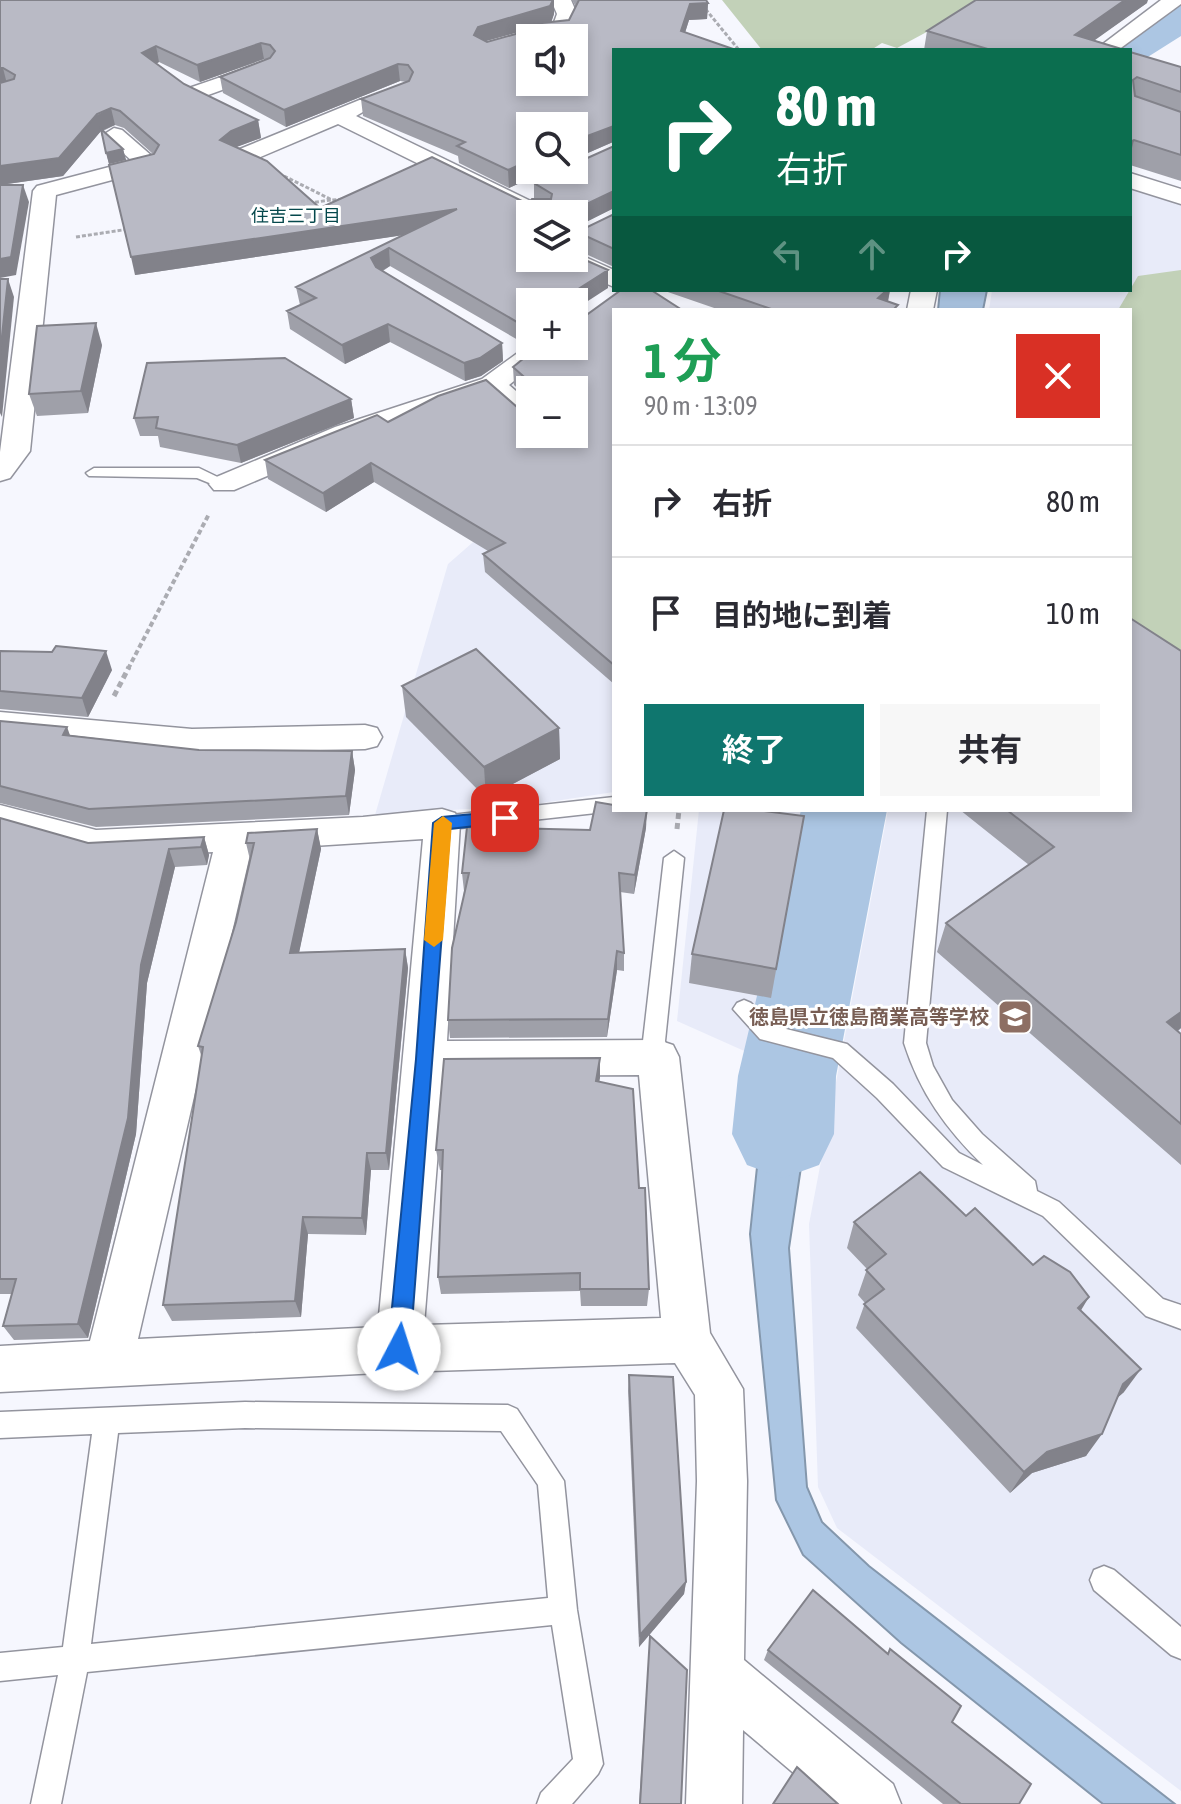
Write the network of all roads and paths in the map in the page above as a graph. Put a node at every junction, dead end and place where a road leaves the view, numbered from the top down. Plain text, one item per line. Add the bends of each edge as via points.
1 (561, 0) edge
2 (698, 0) edge
3 (1174, 0) edge
4 (564, 24) edge
5 (737, 48) edge
6 (1108, 48) edge
7 (239, 55) edge
8 (171, 79) edge
9 (197, 93) junction
10 (388, 96) edge
11 (222, 106) edge
12 (338, 116) junction
13 (260, 125) dead end
14 (114, 135) dead end
15 (285, 138) junction
16 (243, 156) edge
17 (1132, 181) edge
18 (535, 188) edge
19 (45, 191) junction
20 (15, 193) edge
21 (1181, 197) edge
22 (332, 200) edge
23 (508, 200) junction
24 (301, 204) edge
25 (516, 204) edge
26 (132, 229) edge
27 (39, 242) junction
28 (588, 267) edge
29 (612, 278) edge
30 (498, 343) edge
31 (516, 348) edge
32 (526, 360) edge
33 (492, 385) junction
34 (516, 405) edge
35 (0, 472) edge
36 (94, 473) dead end
37 (224, 484) junction
38 (0, 724) edge
39 (95, 733) junction
40 (365, 737) dead end
41 (612, 804) edge
42 (937, 812) edge
43 (0, 818) edge
44 (442, 823) junction
45 (235, 839) junction
46 (674, 858) dead end
47 (744, 1009) dead end
48 (658, 1057) junction
49 (425, 1059) junction
50 (1051, 1209) junction
51 (1181, 1317) edge
52 (687, 1340) junction
53 (399, 1349) junction
54 (108, 1364) junction
55 (0, 1369) edge
56 (107, 1421) junction
57 (0, 1425) edge
58 (1104, 1580) dead end
59 (563, 1610) junction
60 (1181, 1645) edge
61 (75, 1660) junction
62 (0, 1667) edge
63 (717, 1672) junction
64 (46, 1804) edge
65 (552, 1804) edge
66 (714, 1804) edge
67 (873, 1804) edge

1 - 4 street via 567,14
2 - 5 path
3 - 6 street
7 - 9 street via 273,72
8 - 9 street
9 - 11 street
10 - 12 street
12 - 15 street
12 - 23 street
13 - 15 street
14 - 19 street via 149,163
15 - 16 street
17 - 21 street
18 - 23 street
19 - 20 street
19 - 27 street
22 - 24 path
23 - 25 street
26 - 27 path
27 - 35 street via 23,285 16,451
28 - 29 street
30 - 31 street
32 - 33 street
33 - 34 street
33 - 37 street via 345,433
36 - 37 lane via 199,473
37 - 39 path
38 - 39 street
39 - 40 street via 192,741
41 - 44 lane
42 - 50 lane via 915,1043 922,1071 951,1120
43 - 45 street via 96,844
44 - 45 street
44 - 49 street
45 - 54 street
46 - 48 lane via 654,1041
47 - 50 lane via 768,1033 839,1050 951,1160
48 - 49 street
48 - 52 street
49 - 53 street
50 - 51 lane via 1155,1308
52 - 53 street
52 - 63 street via 719,1389
53 - 54 street
54 - 55 street
56 - 57 lane
56 - 59 lane via 245,1415 508,1418 551,1481
56 - 61 lane
58 - 60 lane
59 - 61 lane
59 - 65 lane via 588,1764
61 - 62 lane
61 - 64 lane
63 - 66 street
63 - 67 street

